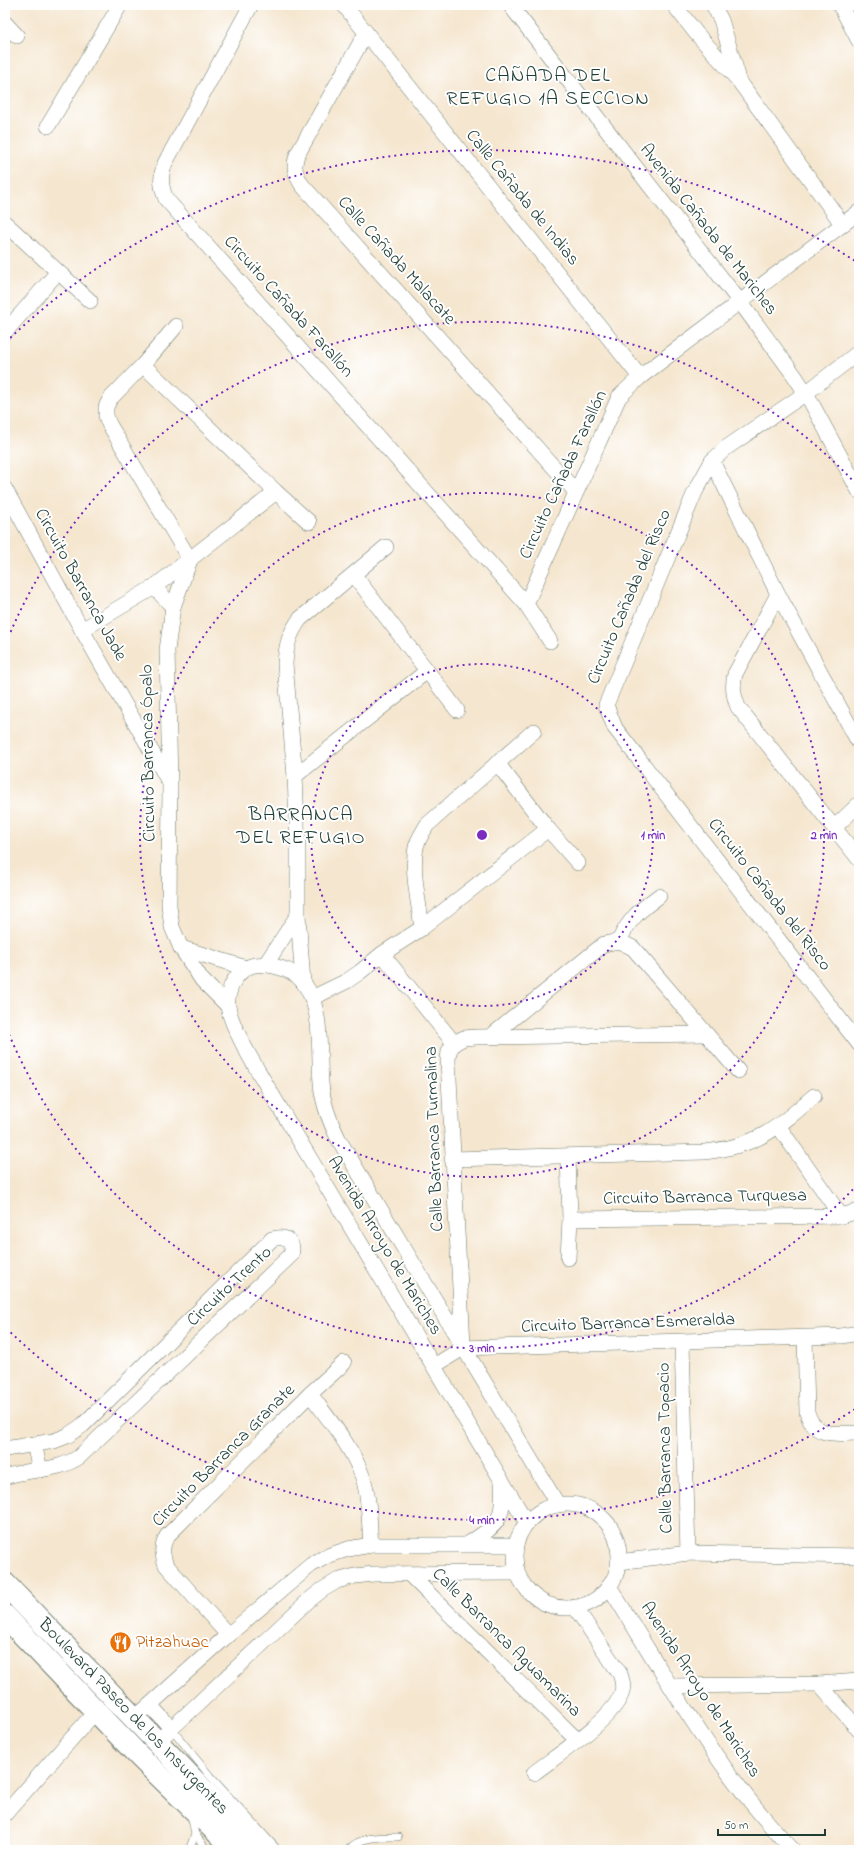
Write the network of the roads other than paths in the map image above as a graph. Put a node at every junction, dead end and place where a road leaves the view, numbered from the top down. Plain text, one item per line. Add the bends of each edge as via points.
1 (120, 5) edge
2 (251, 5) edge
3 (344, 5) edge
4 (510, 5) edge
5 (674, 5) edge
6 (713, 5) edge
7 (840, 5) edge
8 (5, 23) edge
9 (366, 33) junction
10 (17, 36) dead end
11 (859, 41) edge
12 (740, 80) junction
13 (48, 126) dead end
14 (859, 212) edge
15 (5, 223) edge
16 (842, 225) junction
17 (57, 273) junction
18 (90, 301) dead end
19 (740, 302) junction
20 (176, 326) dead end
21 (5, 332) edge
22 (859, 352) edge
23 (143, 365) junction
24 (640, 377) junction
25 (806, 392) junction
26 (712, 461) junction
27 (5, 489) edge
28 (859, 491) edge
29 (276, 492) junction
30 (576, 492) junction
31 (309, 522) dead end
32 (386, 547) dead end
33 (190, 560) junction
34 (354, 575) junction
35 (154, 587) junction
36 (778, 594) junction
37 (526, 604) junction
38 (173, 607) junction
39 (82, 630) junction
40 (550, 641) dead end
41 (427, 671) junction
42 (458, 710) dead end
43 (534, 731) dead end
44 (859, 743) edge
45 (497, 763) junction
46 (295, 776) junction
47 (170, 783) junction
48 (859, 804) edge
49 (835, 827) junction
50 (548, 829) junction
51 (859, 859) edge
52 (578, 863) dead end
53 (659, 896) dead end
54 (298, 915) junction
55 (422, 928) junction
56 (619, 941) junction
57 (181, 948) junction
58 (382, 954) junction
59 (265, 965) junction
60 (246, 968) junction
61 (303, 982) junction
62 (312, 998) junction
63 (228, 1005) junction
64 (706, 1034) junction
65 (490, 1037) junction
66 (454, 1043) junction
67 (859, 1044) edge
68 (738, 1071) dead end
69 (814, 1096) dead end
70 (779, 1127) junction
71 (568, 1156) junction
72 (452, 1159) junction
73 (859, 1211) edge
74 (841, 1216) junction
75 (570, 1219) junction
76 (568, 1258) dead end
77 (186, 1325) junction
78 (859, 1333) edge
79 (805, 1338) junction
80 (200, 1341) junction
81 (682, 1342) junction
82 (463, 1348) junction
83 (344, 1363) dead end
84 (434, 1366) junction
85 (310, 1394) junction
86 (83, 1425) junction
87 (859, 1432) edge
88 (98, 1441) junction
89 (34, 1444) junction
90 (5, 1449) edge
91 (40, 1470) junction
92 (5, 1477) edge
93 (502, 1482) junction
94 (558, 1505) junction
95 (527, 1523) junction
96 (468, 1544) junction
97 (371, 1545) junction
98 (516, 1545) junction
99 (688, 1553) junction
100 (859, 1556) edge
101 (619, 1562) junction
102 (517, 1573) junction
103 (408, 1574) junction
104 (5, 1584) edge
105 (609, 1586) junction
106 (575, 1607) junction
107 (5, 1616) edge
108 (228, 1635) junction
109 (859, 1681) edge
110 (819, 1684) junction
111 (671, 1686) junction
112 (96, 1711) junction
113 (142, 1712) junction
114 (859, 1730) edge
115 (164, 1735) junction
116 (577, 1740) junction
117 (534, 1773) dead end
118 (190, 1807) junction
119 (5, 1814) edge
120 (195, 1834) junction
121 (398, 1837) dead end
122 (189, 1850) edge
123 (207, 1850) edge
124 (235, 1850) edge
125 (261, 1850) edge
126 (278, 1850) edge
127 (348, 1850) edge
128 (793, 1850) edge

1 - 13 street
2 - 37 street, Circuito Cañada Farallón via 164,166 161,188 166,199
3 - 9 street, Calle Cañada de Indias
4 - 19 street, Avenida Cañada de Mariches
5 - 12 street
6 - 12 street via 721,20
7 - 11 street
8 - 10 street
9 - 24 street, Calle Cañada de Indias
9 - 30 street, Calle Cañada Malacate via 297,154 294,164 296,174 307,190
12 - 16 street
14 - 16 street, Circuito Cañada Farallón
15 - 17 street
16 - 19 street, Circuito Cañada Farallón
17 - 18 street
17 - 21 street
19 - 24 street, Circuito Cañada Farallón
19 - 25 street, Avenida Cañada de Mariches
20 - 23 street
22 - 25 street, Circuito Cañada del Risco
23 - 29 street
23 - 33 street via 110,399 106,407 106,416
24 - 30 street, Circuito Cañada Farallón via 619,397
25 - 26 street, Circuito Cañada del Risco via 726,448
25 - 28 street, Avenida Cañada de Mariches
26 - 36 street
26 - 67 street, Circuito Cañada del Risco via 695,492 606,705 615,728
27 - 39 street, Circuito Barranca Jade
29 - 31 street
29 - 33 street
30 - 37 street, Circuito Cañada Farallón
32 - 34 street
33 - 35 street
33 - 38 street, Circuito Barranca Ópalo
34 - 41 street
34 - 46 street via 300,619 291,631 286,646 285,664
35 - 38 street
35 - 39 street
36 - 44 street
36 - 49 street via 735,674 733,696 738,707
37 - 40 street, Circuito Cañada Farallón
38 - 47 street, Circuito Barranca Ópalo via 167,650
39 - 47 street, Circuito Barranca Jade
41 - 42 street
41 - 46 street
43 - 45 street
45 - 50 street
45 - 55 street via 427,825 421,835 414,860
46 - 54 street
47 - 57 street, Circuito Barranca Ópalo via 169,906 172,927
48 - 49 street
49 - 51 street
50 - 52 street
50 - 55 street
53 - 56 street via 635,914 625,926
54 - 59 street
54 - 61 street
55 - 58 street
56 - 64 street via 633,948
56 - 65 street via 604,944
57 - 60 street
57 - 63 street, Circuito Barranca Ópalo via 202,980
58 - 62 street via 347,981
58 - 66 street, Calle Barranca Turmalina
59 - 60 street
59 - 61 street via 293,972
60 - 63 street via 236,978 230,990
61 - 62 street, Avenida Arroyo de Mariches
62 - 82 street, Avenida Arroyo de Mariches via 318,1019 321,1083 330,1121
63 - 84 street, Avenida Arroyo de Mariches via 236,1030 274,1098
64 - 65 street
64 - 68 street
65 - 66 street via 464,1038
66 - 72 street, Calle Barranca Turmalina via 449,1051 448,1060
69 - 70 street
70 - 71 street via 753,1141 730,1149
70 - 74 street, Circuito Barranca Turquesa
71 - 72 street
71 - 75 street
72 - 82 street, Calle Barranca Turmalina
73 - 74 street, Circuito Barranca Turquesa
74 - 75 street, Circuito Barranca Turquesa
75 - 76 street
77 - 80 street
77 - 80 street, Circuito Trento via 272,1239 285,1238 290,1242 293,1249 291,1255
77 - 86 street, Circuito Trento
78 - 79 street, Circuito Barranca Esmeralda
79 - 81 street, Circuito Barranca Esmeralda
79 - 87 street via 810,1423 817,1430 829,1433
80 - 88 street, Circuito Trento
81 - 82 street, Circuito Barranca Esmeralda
81 - 99 street, Calle Barranca Topacio
82 - 84 street
82 - 94 street, Avenida Arroyo de Mariches
83 - 85 street
84 - 93 street, Avenida Arroyo de Mariches
85 - 97 street, Circuito Barranca Granate via 344,1441 363,1478
85 - 108 street, Circuito Barranca Granate via 167,1536 162,1545 166,1565
86 - 88 street
86 - 89 street, Circuito Trento via 67,1436
88 - 91 street, Circuito Trento via 71,1463 58,1468
89 - 90 street, Circuito Trento
89 - 91 street
91 - 92 street, Circuito Trento
93 - 95 street, Avenida Arroyo de Mariches
93 - 96 street via 503,1503 500,1518 492,1528
94 - 95 street via 546,1508
94 - 101 street via 590,1509 603,1518 613,1531 618,1546
95 - 98 street
96 - 97 street
96 - 98 street
97 - 108 street via 348,1549 311,1565
98 - 102 street
99 - 100 street
99 - 101 street
101 - 105 street
102 - 103 street
102 - 106 street via 526,1589 540,1600 556,1607
103 - 115 street via 355,1576 337,1581 322,1590
103 - 116 street, Calle Barranca Aguamarina
104 - 113 main road, Boulevard Paseo de los Insurgentes
105 - 106 street via 588,1604
105 - 111 street, Avenida Arroyo de Mariches
106 - 116 street via 620,1674 623,1683 614,1709
107 - 112 main road, Boulevard Paseo de los Insurgentes
108 - 113 street
109 - 110 street
110 - 111 street
110 - 114 street
111 - 128 street, Avenida Arroyo de Mariches via 719,1759 757,1809
112 - 118 main road, Boulevard Paseo de los Insurgentes
112 - 119 street
113 - 115 main road, Boulevard Paseo de los Insurgentes
115 - 125 main road, Boulevard Paseo de los Insurgentes
115 - 126 lane via 210,1776
116 - 117 street
118 - 120 lane
118 - 124 main road, Boulevard Paseo de los Insurgentes
120 - 122 lane
120 - 123 lane
121 - 127 lane via 374,1837

